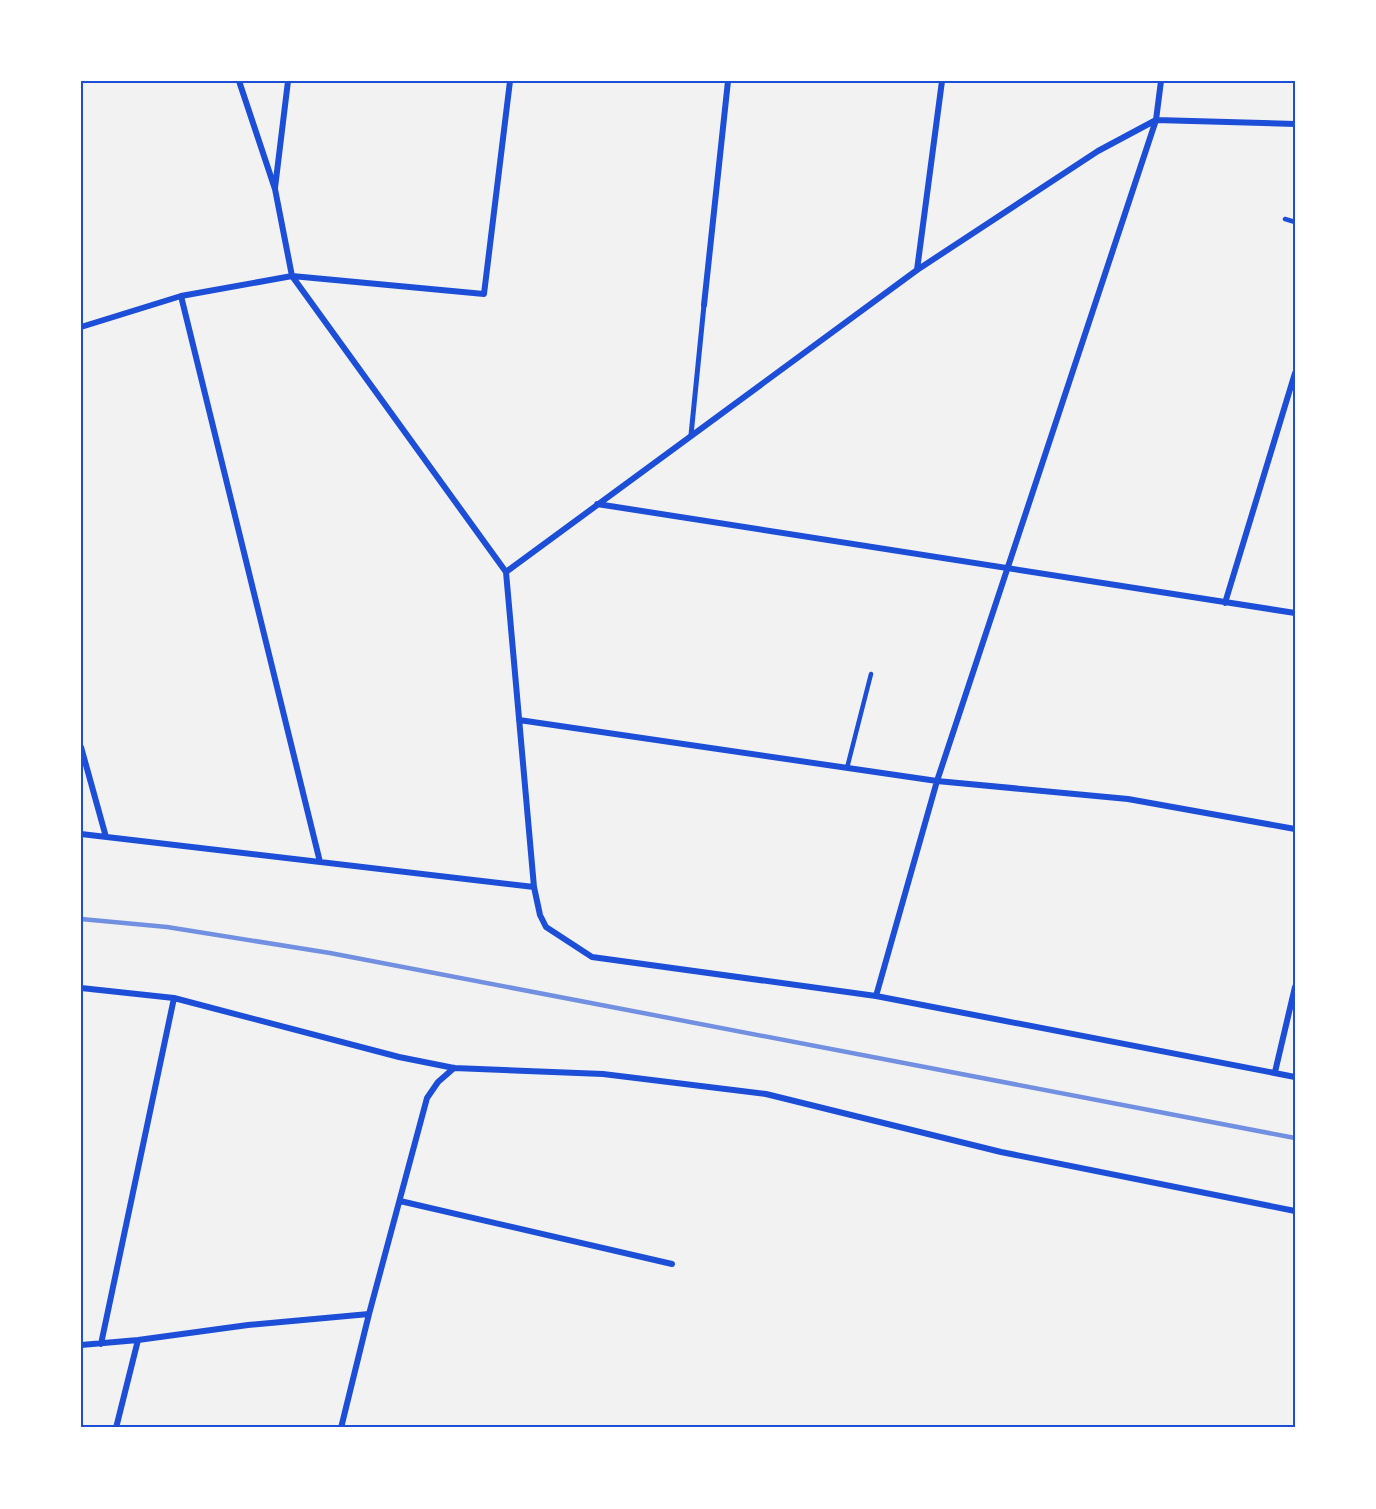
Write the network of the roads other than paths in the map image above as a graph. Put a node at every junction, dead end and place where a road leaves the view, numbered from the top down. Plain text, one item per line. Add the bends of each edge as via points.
1 (239, 81) edge
2 (288, 81) edge
3 (510, 81) edge
4 (728, 81) edge
5 (942, 81) edge
6 (1161, 81) edge
7 (1156, 120) junction
8 (1295, 124) edge
9 (275, 189) junction
10 (1285, 219) dead end
11 (1295, 222) edge
12 (917, 270) junction
13 (292, 276) junction
14 (181, 296) junction
15 (704, 305) joint
16 (81, 327) edge
17 (1295, 373) edge
18 (691, 435) junction
19 (597, 504) junction
20 (1008, 568) junction
21 (506, 572) junction
22 (1225, 603) junction
23 (1295, 613) edge
24 (871, 674) dead end
25 (519, 720) junction
26 (81, 747) edge
27 (847, 768) junction
28 (937, 782) junction
29 (1295, 829) edge
30 (81, 834) edge
31 (106, 837) junction
32 (320, 862) junction
33 (534, 887) junction
34 (1295, 987) edge
35 (81, 988) edge
36 (876, 996) junction
37 (174, 998) junction
38 (454, 1068) junction
39 (1275, 1072) junction
40 (1295, 1077) edge
41 (400, 1201) junction
42 (1295, 1211) edge
43 (672, 1264) dead end
44 (369, 1314) junction
45 (138, 1340) junction
46 (101, 1344) junction
47 (81, 1345) edge
48 (116, 1428) edge
49 (341, 1428) edge

1 - 9 street
2 - 9 street
3 - 13 street via 484,294
4 - 15 street
5 - 12 street
6 - 7 street
7 - 8 street
7 - 12 street via 1098,151
7 - 20 street
9 - 13 street
10 - 11 lane
12 - 18 street
13 - 14 street
13 - 21 street
14 - 16 street
14 - 32 street
15 - 18 street
17 - 22 street
18 - 19 street
19 - 20 street
19 - 21 street
20 - 22 street
20 - 28 street
21 - 25 street
22 - 23 street
24 - 27 lane
25 - 27 street
25 - 33 street
26 - 31 street
27 - 28 street
28 - 29 street via 1128,799
28 - 36 street
30 - 31 street
31 - 32 street
32 - 33 street
33 - 36 street via 546,927 592,957
34 - 39 street
35 - 37 street
36 - 39 street
37 - 38 street via 399,1058
37 - 46 street
38 - 41 street via 427,1098
38 - 42 street via 603,1074 766,1094 1001,1152
39 - 40 street
41 - 43 street
41 - 44 street
44 - 45 street
44 - 49 street
45 - 46 street
45 - 48 street
46 - 47 street

